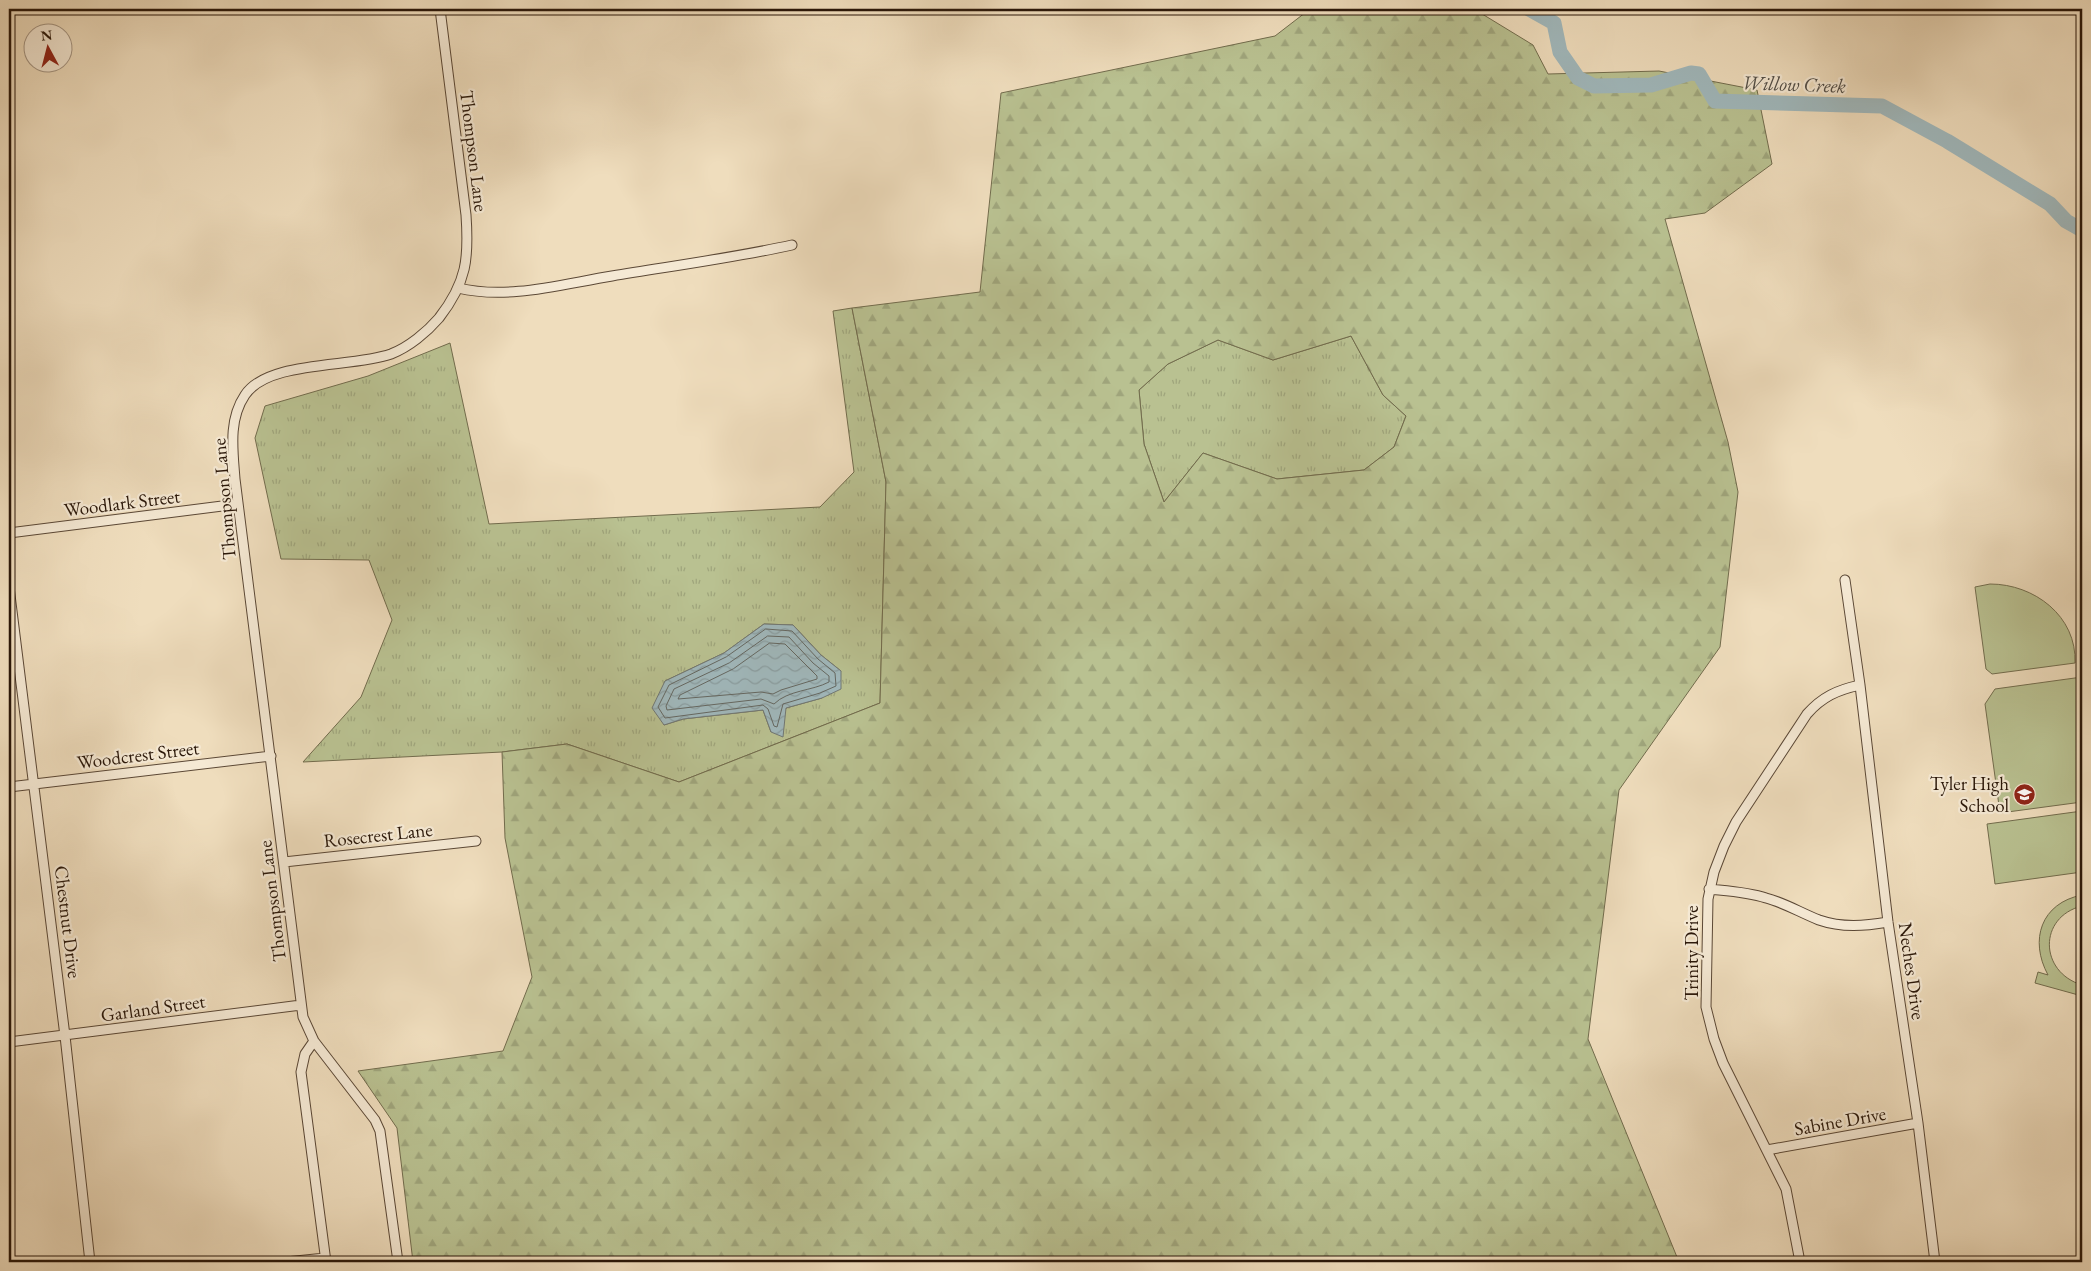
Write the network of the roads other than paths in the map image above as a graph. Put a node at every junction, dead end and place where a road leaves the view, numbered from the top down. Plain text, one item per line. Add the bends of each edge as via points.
1 (440, 9) edge
2 (792, 245) dead end
3 (458, 288) junction
4 (238, 504) junction
5 (9, 533) edge
6 (1845, 580) dead end
7 (9, 587) edge
8 (1860, 685) junction
9 (271, 756) junction
10 (34, 784) junction
11 (9, 787) edge
12 (476, 841) dead end
13 (284, 862) junction
14 (1709, 889) junction
15 (1888, 922) junction
16 (301, 1005) junction
17 (65, 1036) junction
18 (314, 1041) junction
19 (9, 1042) edge
20 (1918, 1124) junction
21 (1767, 1150) junction
22 (326, 1260) edge
23 (90, 1262) edge
24 (286, 1262) edge
25 (398, 1262) edge
26 (1800, 1262) edge
27 (1935, 1262) edge

1 - 3 street, Thompson Lane via 467,222 467,260
2 - 3 street via 524,290 479,293
3 - 4 street, Thompson Lane via 435,323 403,349 376,359 277,373 251,387 238,407 233,424 232,450
4 - 5 street, Woodlark Street
4 - 9 street, Thompson Lane
6 - 8 street, Neches Drive
7 - 10 street, Chestnut Drive
8 - 14 street, Trinity Drive via 1827,695 1807,714 1736,822
8 - 15 street, Neches Drive
9 - 10 street, Woodcrest Street
9 - 13 street, Thompson Lane
10 - 11 street, Woodcrest Street
10 - 17 street, Chestnut Drive
12 - 13 street, Rosecrest Lane
13 - 16 street, Thompson Lane
14 - 15 street via 1763,897 1838,924 1855,926
14 - 21 street, Trinity Drive via 1706,1007 1723,1063
15 - 20 street, Neches Drive
16 - 17 street, Garland Street
16 - 18 street, Thompson Lane
17 - 19 street, Garland Street
17 - 23 street, Chestnut Drive
18 - 22 street via 305,1054 302,1072
18 - 25 street, Thompson Lane via 380,1131
20 - 21 street, Sabine Drive
20 - 27 street, Neches Drive
21 - 26 street, Trinity Drive via 1786,1189
22 - 24 street

